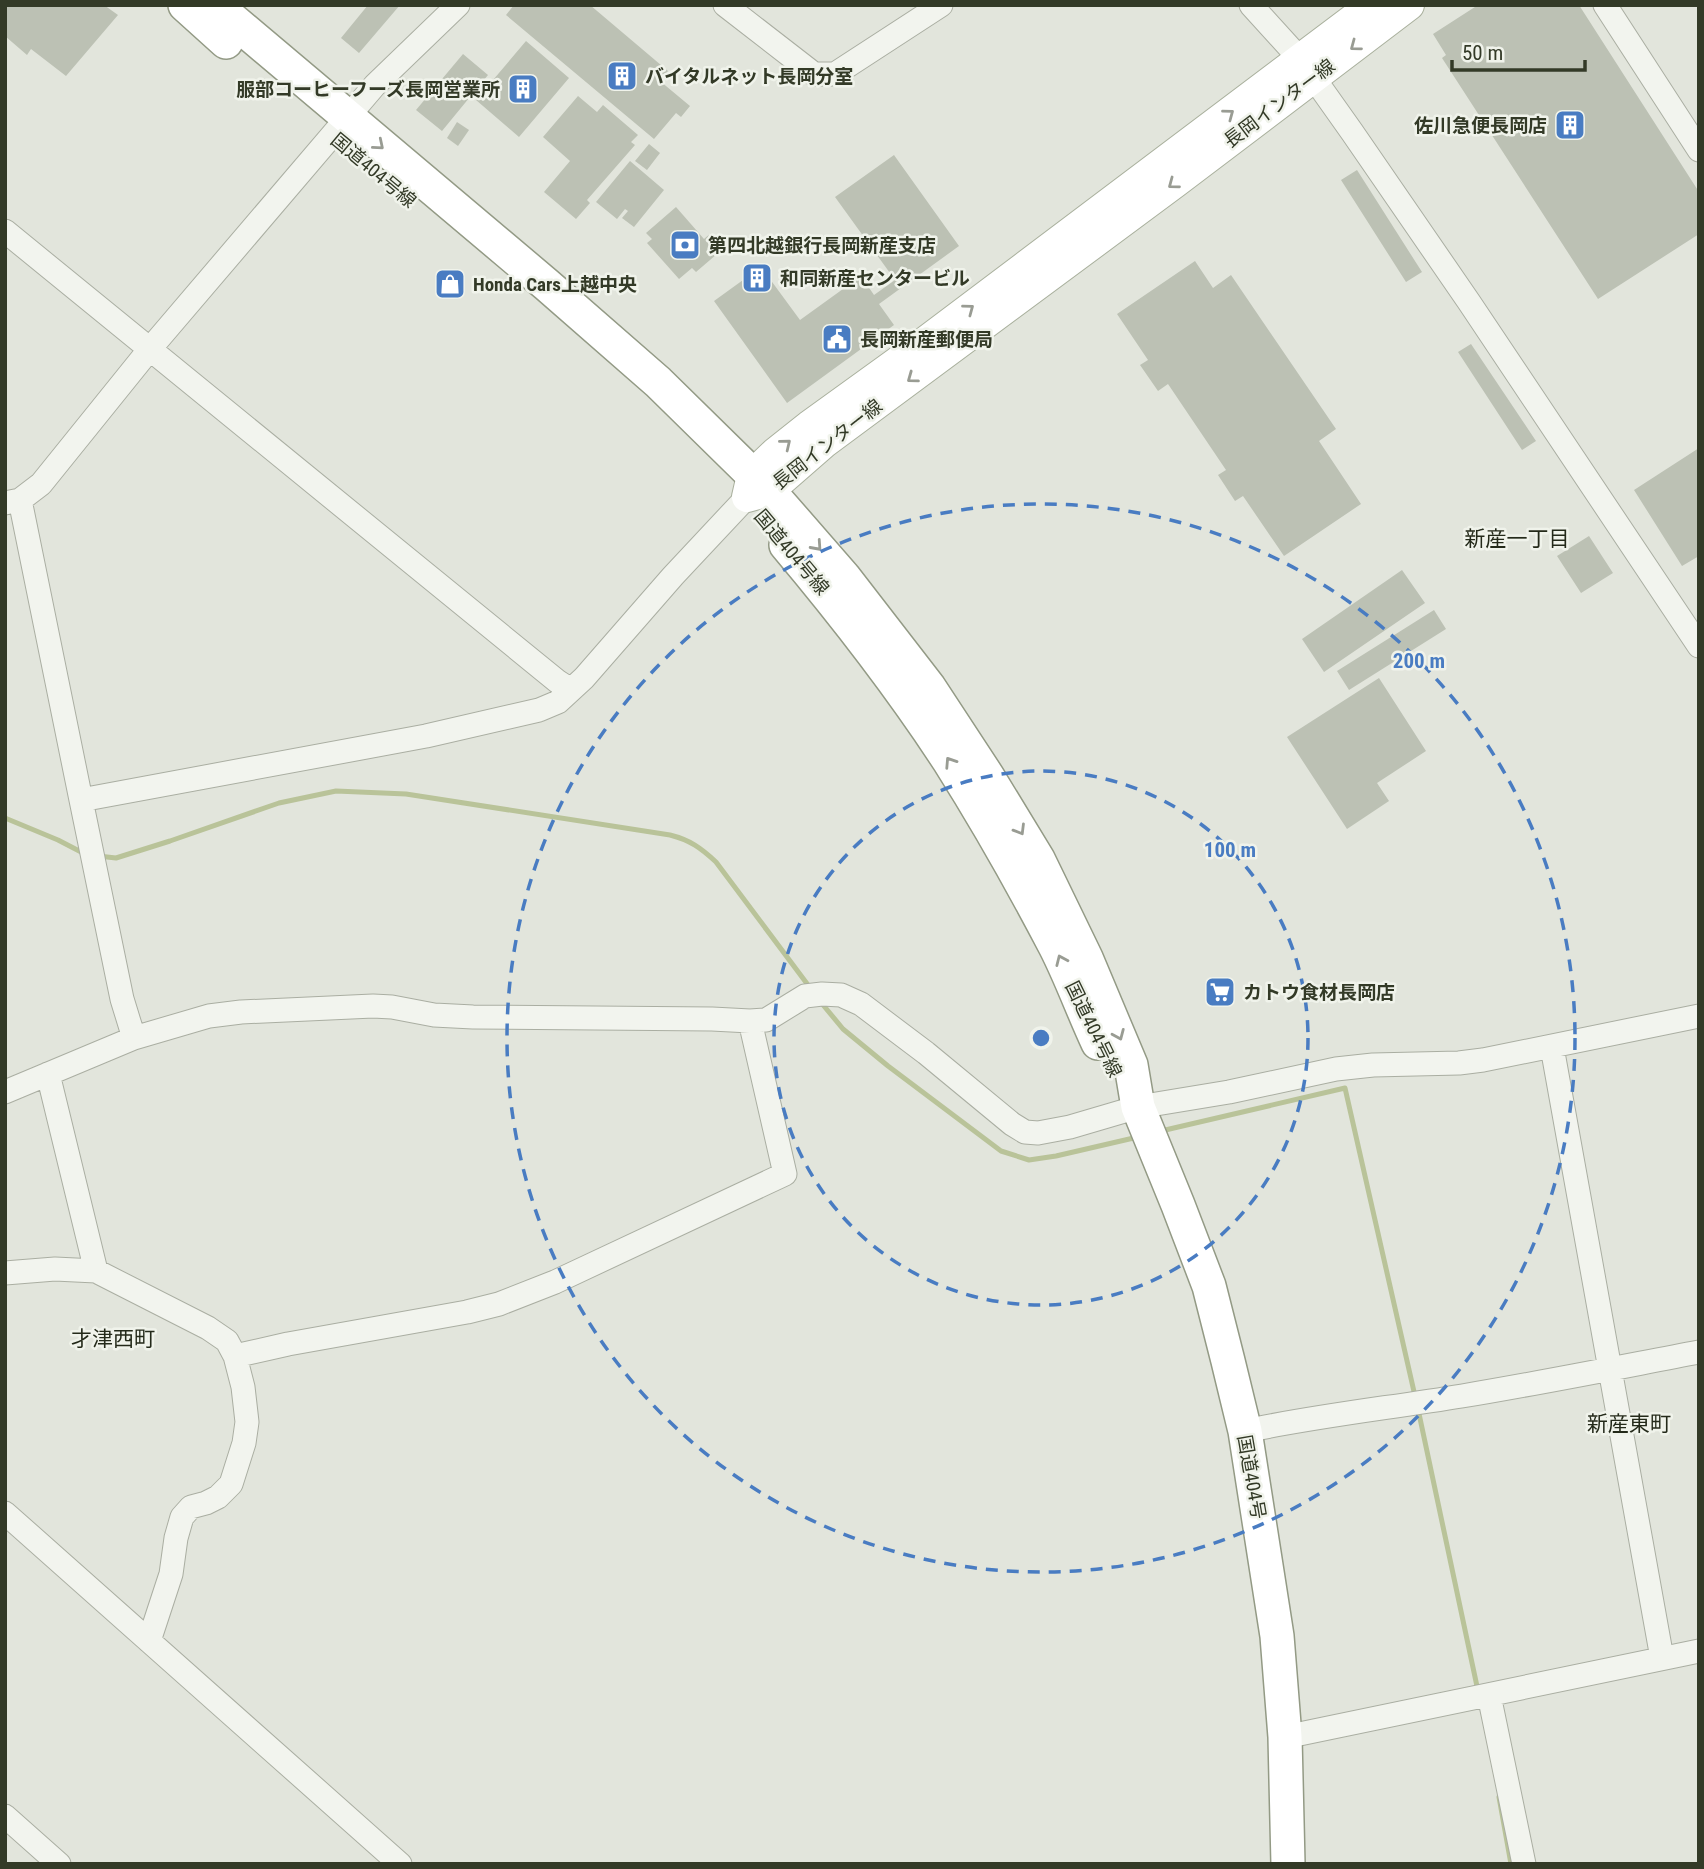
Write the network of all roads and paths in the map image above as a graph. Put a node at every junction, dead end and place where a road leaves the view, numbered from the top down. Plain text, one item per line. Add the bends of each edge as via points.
1 (185, 5) edge
2 (215, 5) edge
3 (458, 5) edge
4 (725, 5) edge
5 (941, 5) edge
6 (1251, 5) edge
7 (1372, 5) edge
8 (1409, 5) edge
9 (1605, 5) edge
10 (1307, 69) junction
11 (339, 126) junction
12 (1699, 150) edge
13 (5, 231) edge
14 (149, 349) junction
15 (756, 487) junction
16 (13, 501) edge
17 (1699, 646) edge
18 (571, 690) junction
19 (81, 800) junction
20 (1699, 1016) edge
21 (750, 1021) junction
22 (134, 1038) junction
23 (1552, 1047) junction
24 (48, 1074) junction
25 (5, 1092) edge
26 (1138, 1107) junction
27 (96, 1271) junction
28 (5, 1273) edge
29 (1699, 1352) edge
30 (235, 1356) junction
31 (1611, 1367) junction
32 (1245, 1431) junction
33 (5, 1513) edge
34 (149, 1641) junction
35 (1699, 1651) edge
36 (1662, 1658) junction
37 (1489, 1695) junction
38 (1285, 1737) junction
39 (5, 1816) edge
40 (59, 1864) edge
41 (400, 1864) edge
42 (1288, 1864) edge
43 (1524, 1864) edge

1 - 11 highway, 国道404号線
2 - 11 highway, 国道404号線
3 - 11 street via 374,85
4 - 5 street via 814,74 835,74
6 - 10 street
7 - 10 main road, 長岡インター線
8 -> 10 main road, 長岡インター線
9 - 12 street
10 - 15 main road, 長岡インター線 via 809,426 775,453
10 - 17 street
11 - 14 street
11 - 15 highway, 国道404号線 via 547,285 658,382
13 - 14 street
14 - 16 street via 41,484
14 - 18 street
15 - 18 street
15 - 26 highway, 国道404号線 via 844,577 929,687 988,777 1031,848 1086,958 1131,1065
16 - 19 street
18 - 19 street via 539,710 426,736
19 - 22 street
20 - 23 street
21 - 22 street via 473,1017 373,1006 209,1016
21 - 26 street via 766,1020 805,996 841,995 861,1004 1025,1132 1055,1130
21 - 30 street via 785,1174 499,1304
22 - 24 street
23 - 26 street via 1459,1063 1336,1069
23 - 31 street
24 - 25 street
24 - 27 street
26 - 32 highway, 国道404号 via 1209,1286
27 - 28 street
27 - 30 street via 208,1328 227,1341
29 - 31 street
30 - 34 street via 247,1422 244,1443 231,1484 218,1497 191,1507 182,1517 171,1574
31 - 32 street
31 - 36 street
32 - 38 highway, 国道404号 via 1277,1636
33 - 34 street
34 - 41 street
35 - 36 street
36 - 37 street
37 - 38 street
37 - 43 street
38 - 42 highway, 国道404号
39 - 40 street

